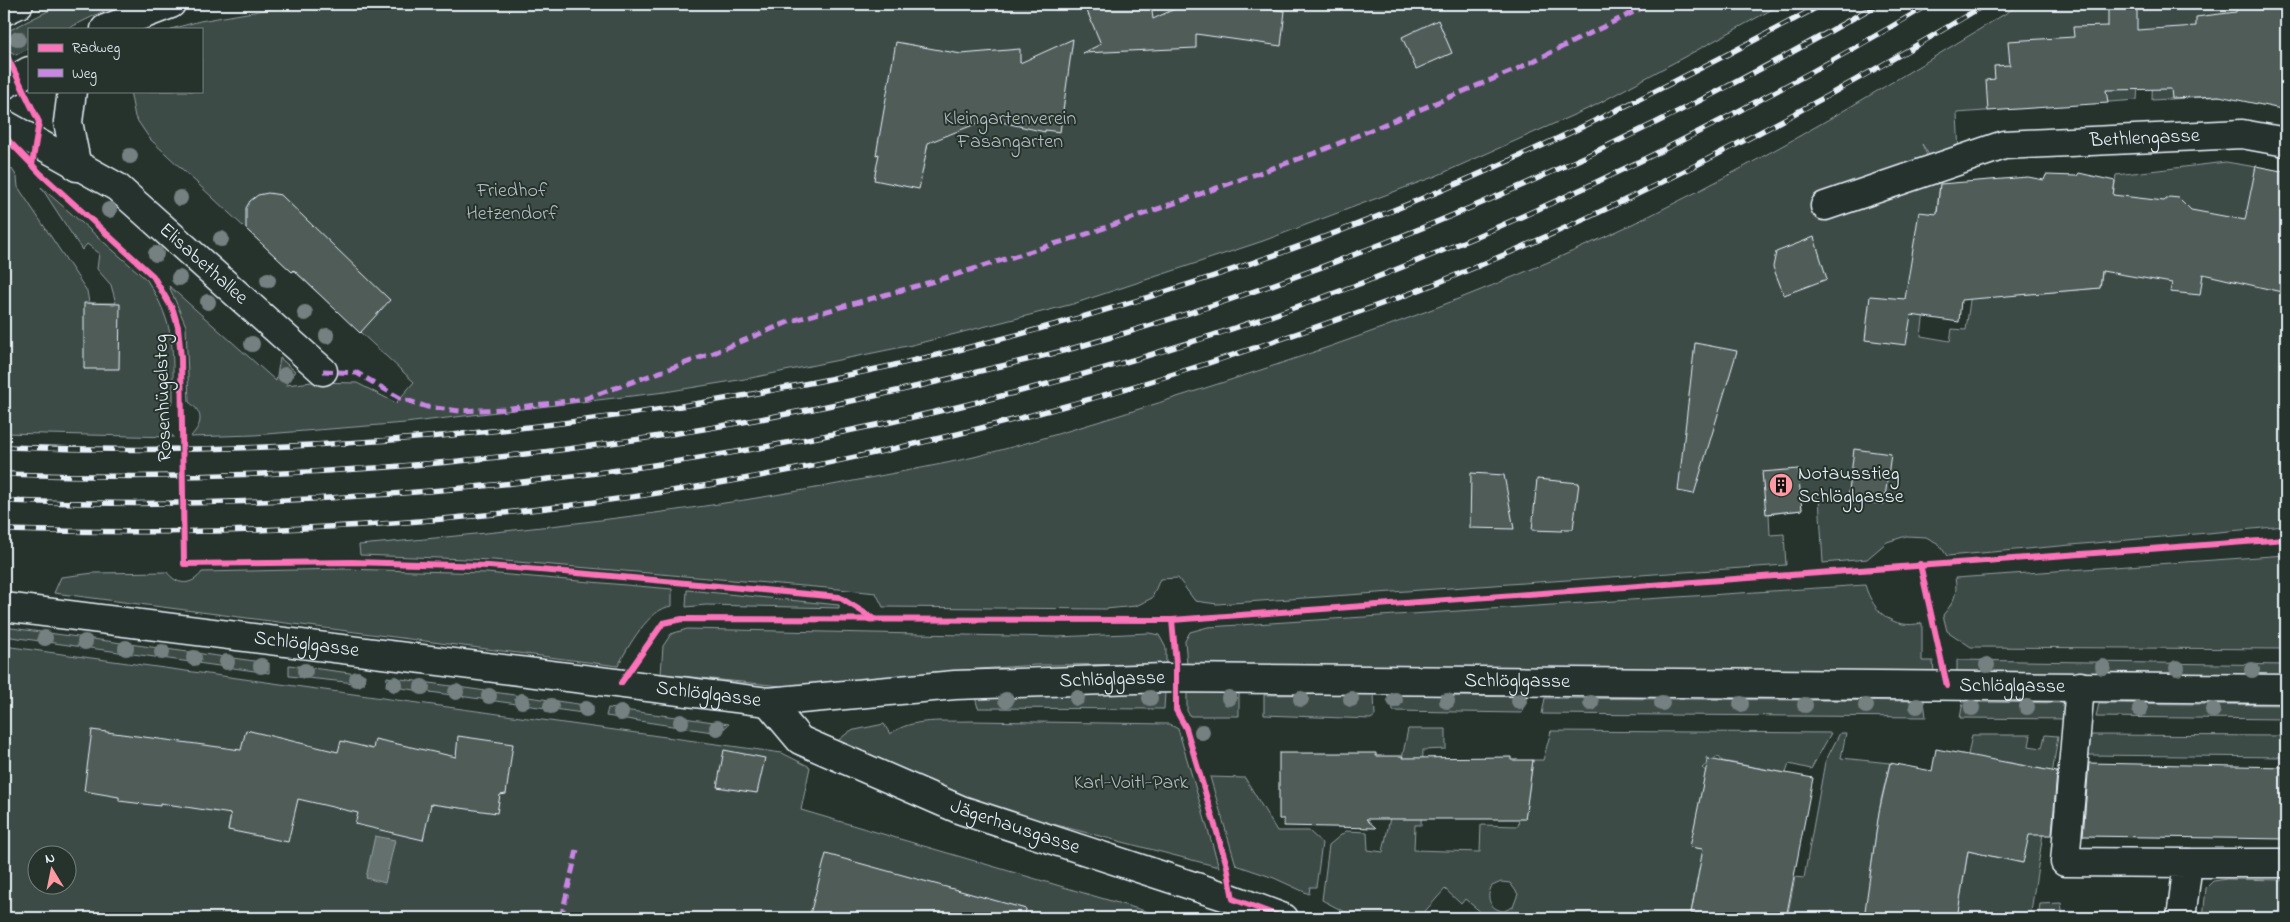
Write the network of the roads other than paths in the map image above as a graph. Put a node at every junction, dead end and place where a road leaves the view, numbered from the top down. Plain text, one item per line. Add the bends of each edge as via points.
1 (19, 4) edge
2 (170, 4) edge
3 (4, 11) edge
4 (108, 28) edge
5 (28, 71) edge
6 (4, 85) edge
7 (72, 92) edge
8 (4, 124) edge
9 (2286, 142) edge
10 (77, 167) junction
11 (1825, 206) dead end
12 (323, 371) dead end
13 (4, 606) edge
14 (2080, 686) junction
15 (2286, 689) edge
16 (768, 702) junction
17 (2188, 863) junction
18 (2286, 863) edge
19 (1284, 918) edge
20 (2181, 918) edge

1 - 3 street
2 - 4 street
5 - 6 street
7 - 10 street via 68,122
8 - 10 street, Elisabethallee
9 - 11 street, Bethlengasse via 2242,134 2004,145
10 - 12 street, Elisabethallee via 117,188
13 - 16 street, Schlöglgasse
14 - 15 street, Schlöglgasse
14 - 16 street, Schlöglgasse via 1165,678 955,684
14 - 17 street via 2065,862
16 - 19 street, Jägerhausgasse via 800,740 961,810
17 - 18 street
17 - 20 street

